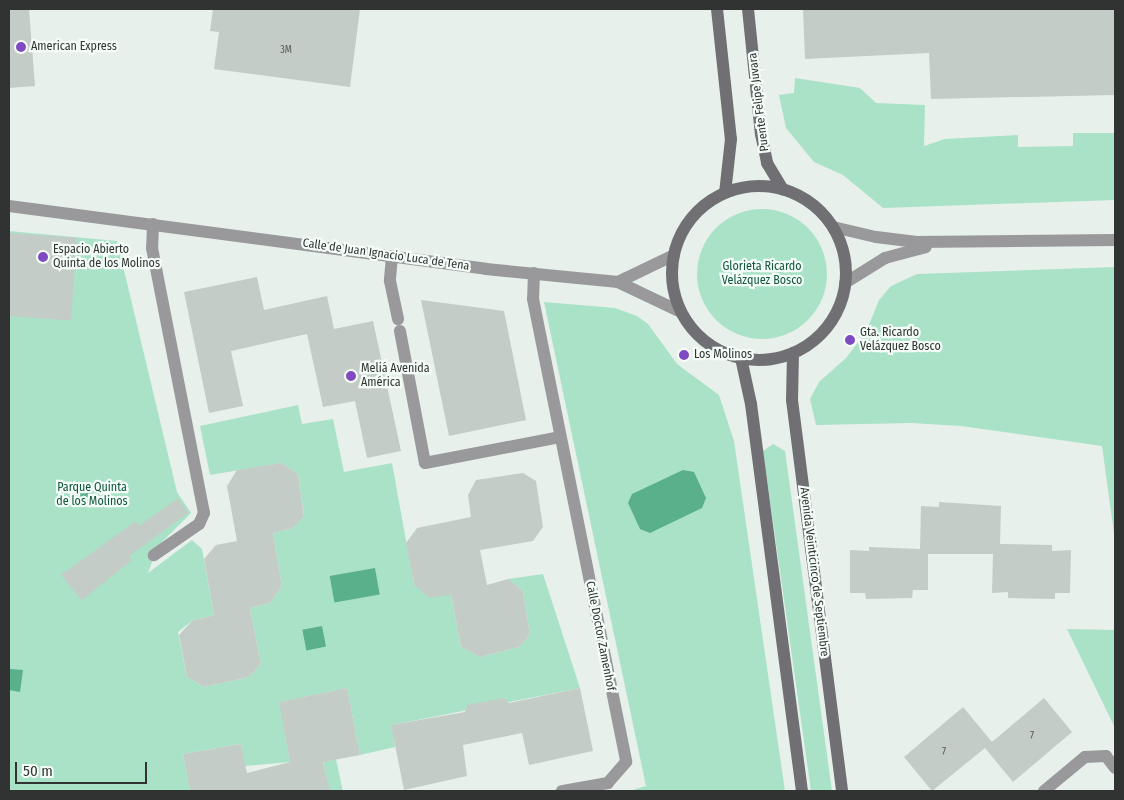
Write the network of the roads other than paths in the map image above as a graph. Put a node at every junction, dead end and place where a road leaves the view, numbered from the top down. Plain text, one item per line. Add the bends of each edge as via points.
1 (717, 9) edge
2 (748, 9) edge
3 (784, 190) junction
4 (725, 193) junction
5 (9, 206) edge
6 (154, 224) junction
7 (833, 227) junction
8 (1115, 240) edge
9 (948, 243) junction
10 (674, 255) junction
11 (392, 256) junction
12 (534, 273) junction
13 (618, 282) junction
14 (845, 283) junction
15 (681, 312) junction
16 (793, 353) junction
17 (741, 358) junction
18 (560, 437) junction
19 (154, 556) dead end
20 (1115, 768) edge
21 (562, 791) edge
22 (802, 791) edge
23 (842, 791) edge
24 (1044, 791) edge

1 - 4 main road via 731,139
2 - 3 main road, Puente Felipe Juvara via 761,134 767,162
3 - 4 main road via 764,187
3 - 7 main road via 806,200
4 - 10 main road via 692,218
5 - 6 street, Calle de Juan Ignacio Luca de Tena
6 - 11 street, Calle de Juan Ignacio Luca de Tena
6 - 19 street via 152,248 204,513 199,524
7 - 9 street via 876,237
7 - 14 main road via 845,262
8 - 9 street
9 - 14 street via 885,258
10 - 13 street
10 - 15 main road via 674,293
11 - 12 street, Calle de Juan Ignacio Luca de Tena
11 - 18 street via 390,281 425,463
12 - 13 street, Calle de Juan Ignacio Luca de Tena
12 - 18 street, Calle Doctor Zamenhof via 533,299
13 - 15 street, Calle de Juan Ignacio Luca de Tena
14 - 16 main road via 829,325 816,339
15 - 17 main road via 700,338
16 - 17 main road via 759,360
16 - 23 main road, Avenida Veinticinco de Septiembre via 792,400
17 - 22 main road via 751,404
18 - 21 street, Calle Doctor Zamenhof via 626,762 608,783
20 - 24 street via 1106,756 1085,757

